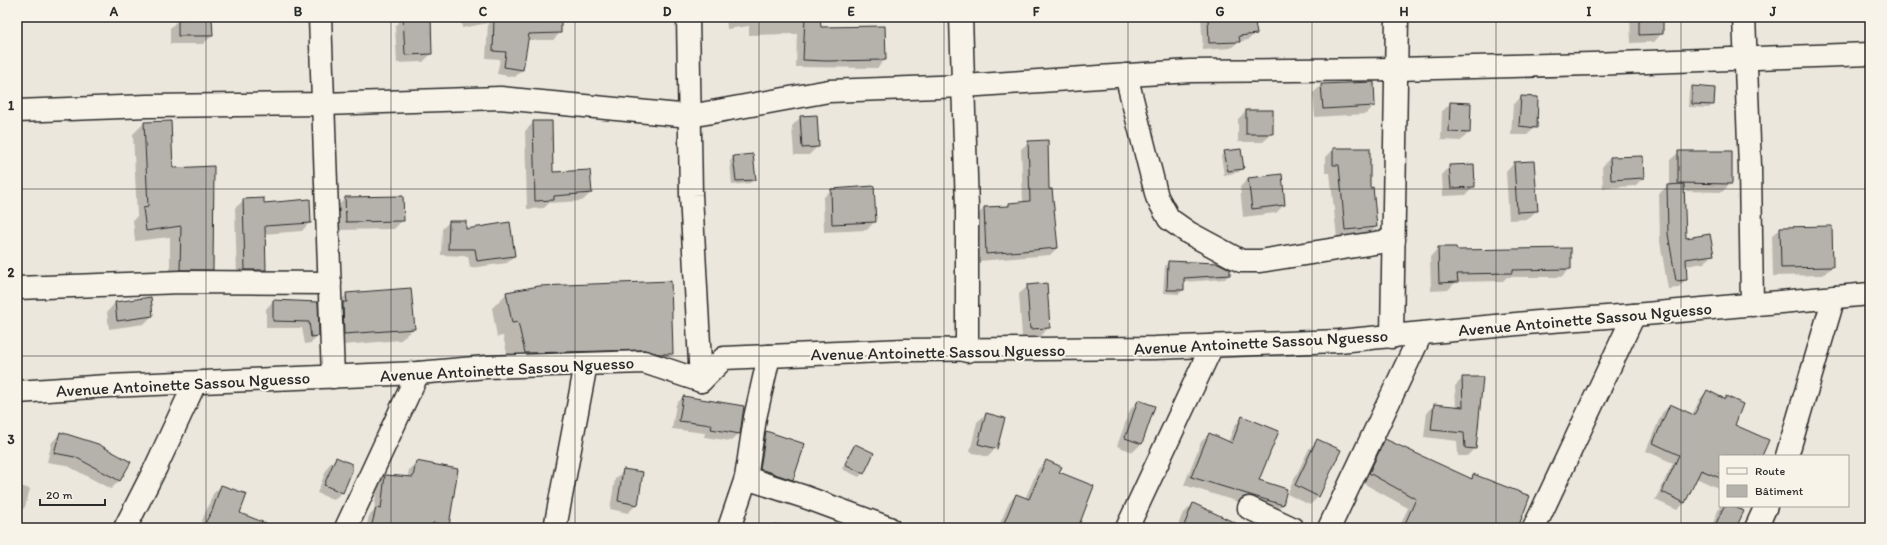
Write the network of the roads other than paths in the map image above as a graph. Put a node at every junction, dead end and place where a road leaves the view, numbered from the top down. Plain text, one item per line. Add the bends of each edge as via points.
1 (320, 17) edge
2 (688, 17) edge
3 (961, 17) edge
4 (1397, 17) edge
5 (1744, 17) edge
6 (1870, 54) edge
7 (1746, 58) junction
8 (1397, 69) junction
9 (1126, 75) junction
10 (964, 86) junction
11 (324, 104) junction
12 (17, 111) edge
13 (690, 116) junction
14 (1394, 240) junction
15 (330, 283) junction
16 (17, 288) edge
17 (1870, 294) edge
18 (1834, 297) junction
19 (1752, 305) junction
20 (1634, 315) junction
21 (1421, 334) junction
22 (1392, 337) junction
23 (1212, 346) junction
24 (967, 351) junction
25 (769, 356) junction
26 (586, 364) junction
27 (418, 373) junction
28 (333, 377) junction
29 (701, 381) junction
30 (195, 383) junction
31 (17, 392) edge
32 (1787, 455) edge
33 (746, 478) junction
34 (1766, 507) edge
35 (1249, 508) dead end
36 (125, 528) edge
37 (346, 528) edge
38 (555, 528) edge
39 (729, 528) edge
40 (889, 528) edge
41 (1127, 528) edge
42 (1292, 528) edge
43 (1329, 528) edge
44 (1534, 528) edge
45 (1756, 528) edge

1 - 11 street
2 - 13 street
3 - 10 street
4 - 8 street
5 - 7 street
6 - 7 street
7 - 8 street
7 - 19 street
8 - 9 street via 1190,71
8 - 14 street
9 - 10 street
9 - 14 street via 1157,197 1169,219 1189,233 1241,261 1260,261
10 - 13 street via 829,91
10 - 24 street
11 - 12 street via 147,106
11 - 13 street via 500,98
11 - 15 street
13 - 29 street via 691,195
14 - 22 street
15 - 16 street via 181,282
15 - 28 street
17 - 18 street, Avenue Antoinette Sassou Nguesso
18 - 19 street, Avenue Antoinette Sassou Nguesso
18 - 32 street
19 - 20 street, Avenue Antoinette Sassou Nguesso
20 - 21 street, Avenue Antoinette Sassou Nguesso
20 - 44 street
21 - 22 street, Avenue Antoinette Sassou Nguesso
21 - 43 street
22 - 23 street, Avenue Antoinette Sassou Nguesso
23 - 24 street, Avenue Antoinette Sassou Nguesso
23 - 41 street
24 - 25 street, Avenue Antoinette Sassou Nguesso via 904,350
25 - 29 street, Avenue Antoinette Sassou Nguesso via 724,358
25 - 33 street via 755,418
26 - 27 street, Avenue Antoinette Sassou Nguesso via 486,367
26 - 29 street, Avenue Antoinette Sassou Nguesso via 644,362
26 - 38 street
27 - 28 street, Avenue Antoinette Sassou Nguesso
27 - 37 street
28 - 30 street, Avenue Antoinette Sassou Nguesso
30 - 31 street, Avenue Antoinette Sassou Nguesso
30 - 36 street
33 - 39 street
33 - 40 street
34 - 45 street
35 - 42 street

